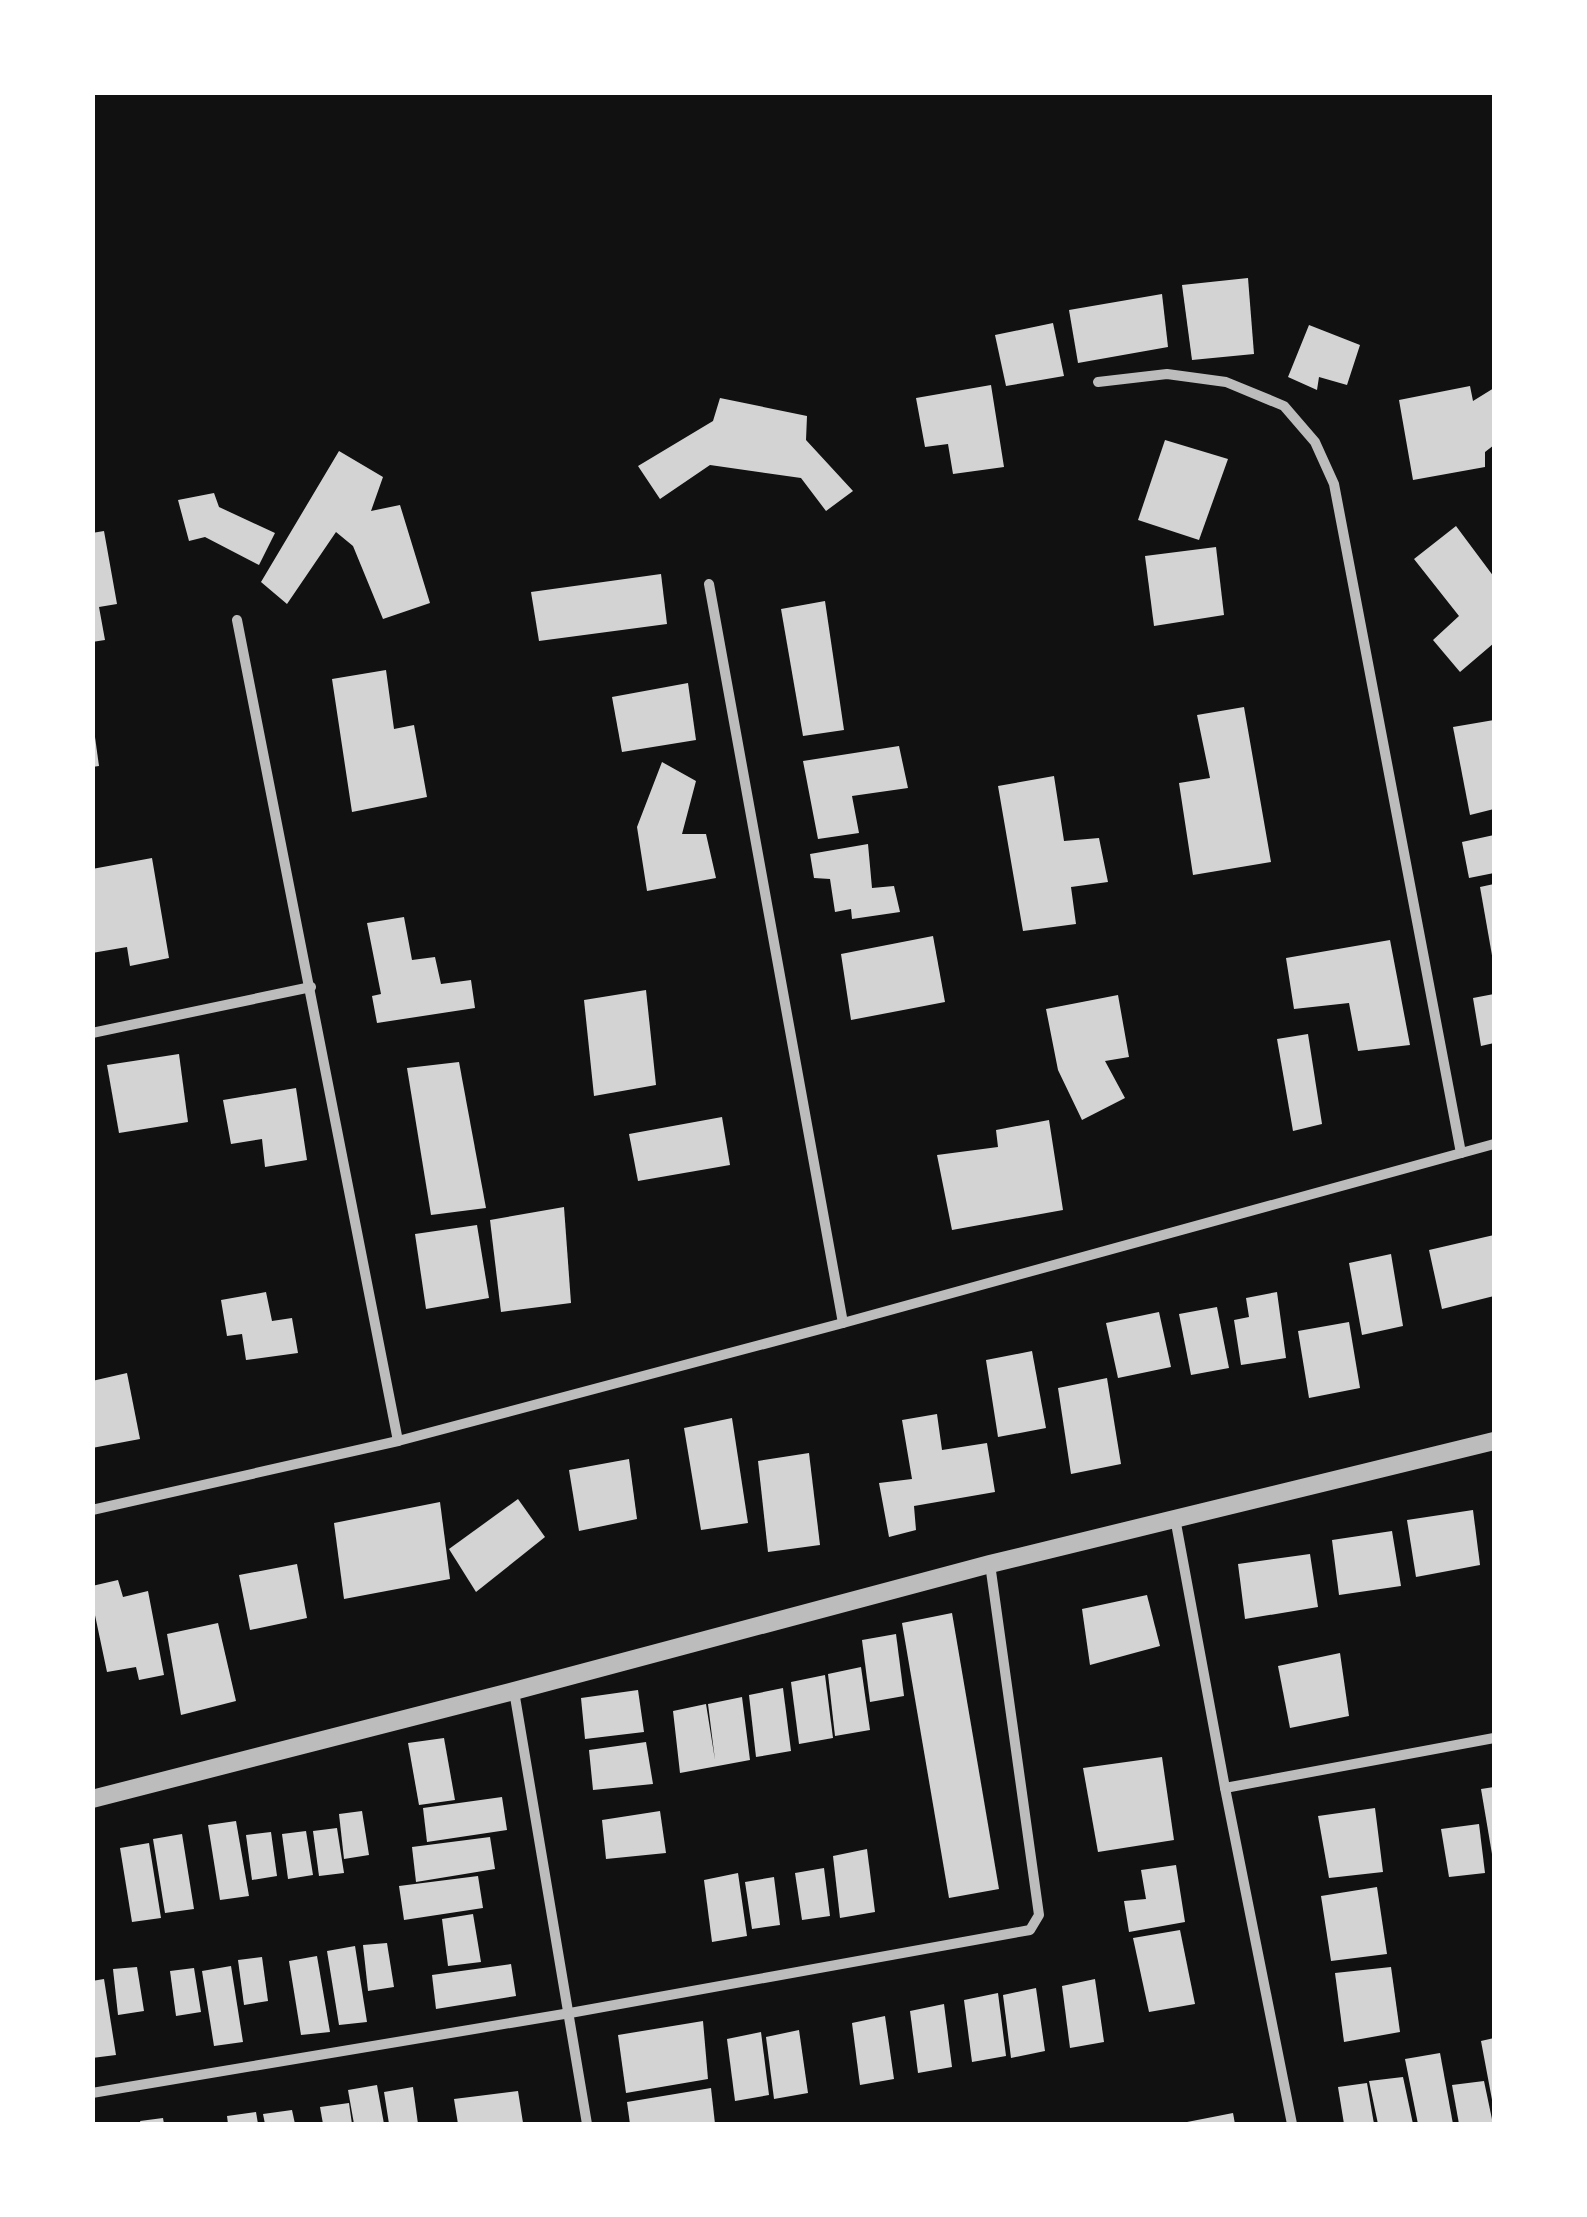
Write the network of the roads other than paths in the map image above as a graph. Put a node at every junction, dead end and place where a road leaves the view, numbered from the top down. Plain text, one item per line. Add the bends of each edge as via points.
1 (1098, 382) dead end
2 (709, 584) dead end
3 (237, 620) dead end
4 (311, 987) junction
5 (92, 1033) edge
6 (1494, 1144) edge
7 (1461, 1153) junction
8 (843, 1324) junction
9 (398, 1440) junction
10 (1494, 1441) edge
11 (92, 1510) edge
12 (1176, 1518) junction
13 (990, 1564) junction
14 (514, 1691) junction
15 (1494, 1738) edge
16 (1225, 1788) junction
17 (92, 1799) edge
18 (570, 2013) junction
19 (92, 2092) edge
20 (587, 2124) edge
21 (1292, 2124) edge

1 - 7 street via 1167,374 1226,382 1284,406 1315,442 1334,484
2 - 8 street
3 - 4 street
4 - 5 street
4 - 9 street
6 - 7 street
7 - 8 street
8 - 9 street
9 - 11 street
10 - 12 street
12 - 13 street
12 - 16 street
13 - 14 street
13 - 18 street via 1040,1915 1030,1930
14 - 17 street
14 - 18 street
15 - 16 street
16 - 21 street
18 - 19 street
18 - 20 street

